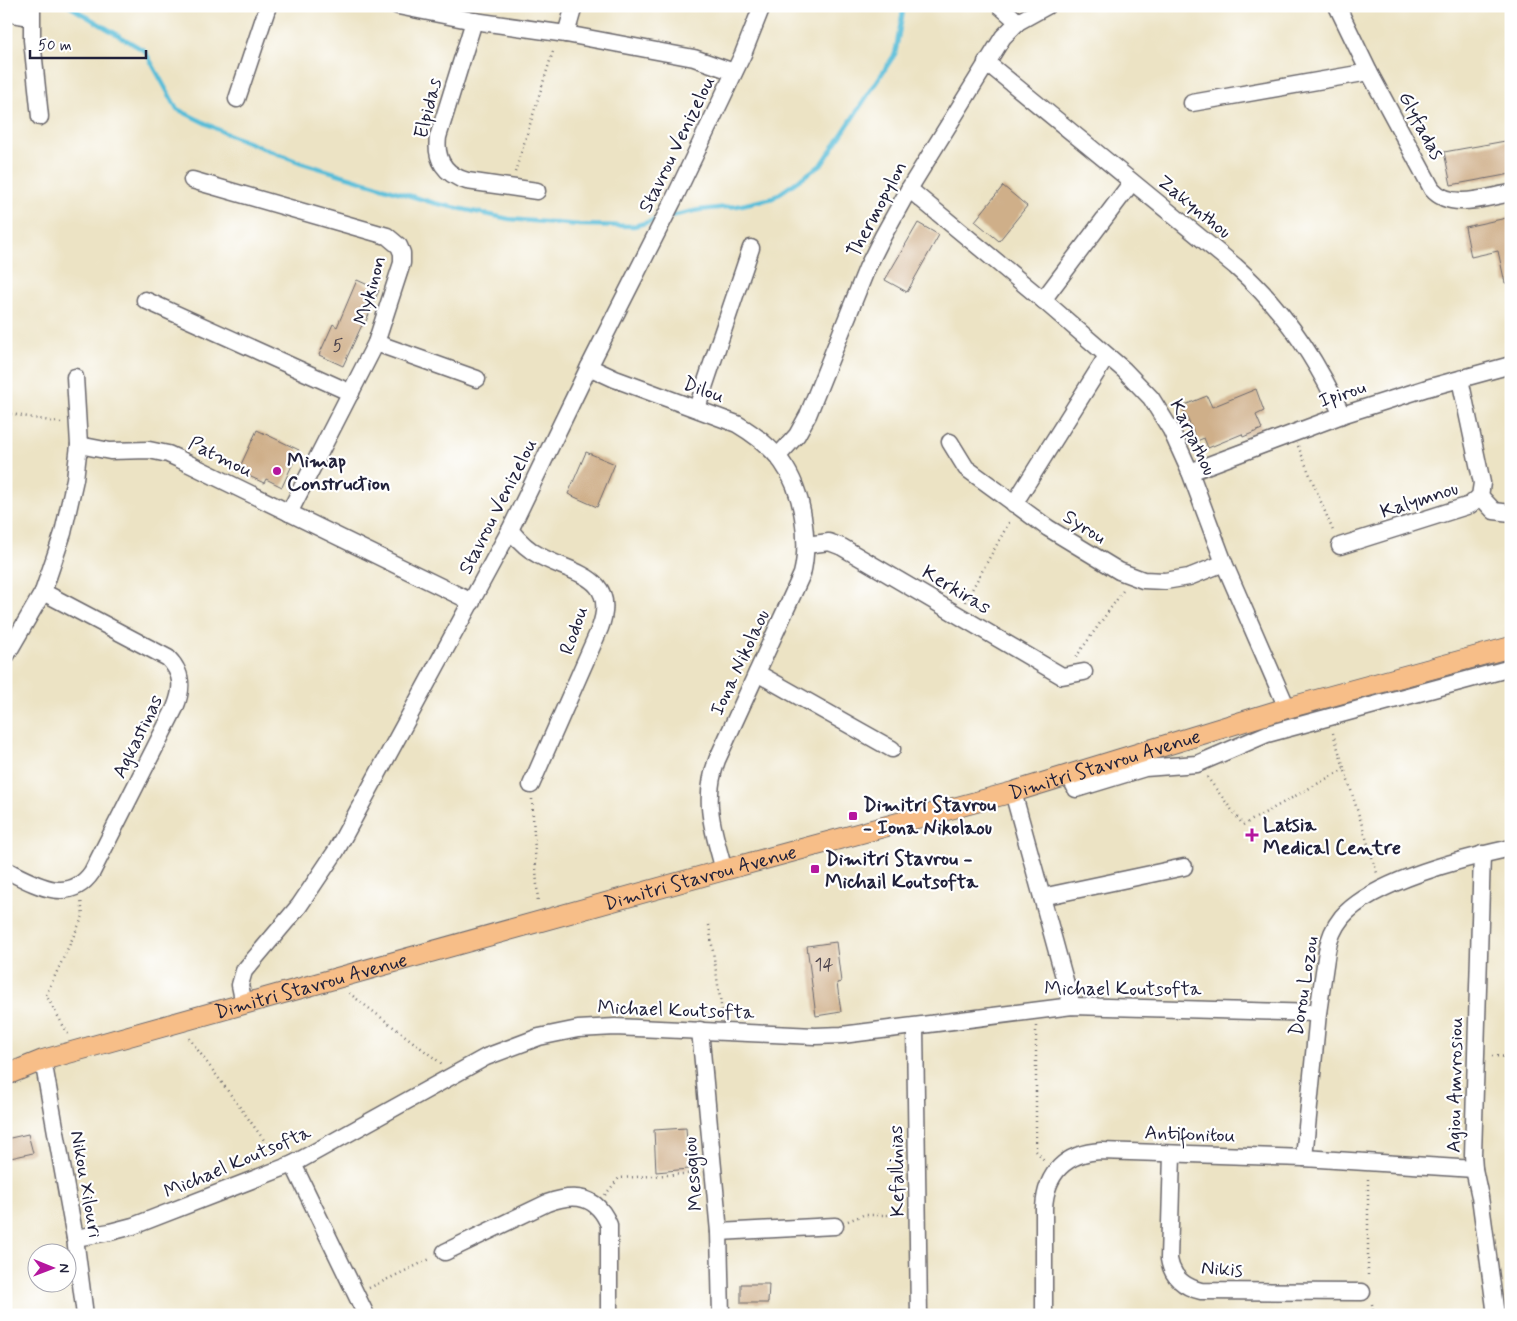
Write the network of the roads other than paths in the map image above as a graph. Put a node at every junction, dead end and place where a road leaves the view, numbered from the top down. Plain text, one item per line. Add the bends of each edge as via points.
1 (268, 6) edge
2 (398, 6) edge
3 (574, 6) edge
4 (762, 6) edge
5 (1000, 6) edge
6 (1047, 6) edge
7 (1337, 6) edge
8 (31, 12) edge
9 (6, 13) edge
10 (474, 21) junction
11 (1018, 22) junction
12 (562, 33) junction
13 (986, 62) junction
14 (734, 72) junction
15 (1369, 72) junction
16 (237, 99) dead end
17 (1192, 104) dead end
18 (40, 117) dead end
19 (192, 180) dead end
20 (1132, 182) junction
21 (909, 189) junction
22 (537, 191) dead end
23 (1511, 193) edge
24 (751, 248) dead end
25 (145, 300) dead end
26 (1043, 300) junction
27 (376, 343) junction
28 (1107, 356) junction
29 (1511, 365) edge
30 (589, 367) junction
31 (75, 377) dead end
32 (477, 379) dead end
33 (1460, 379) junction
34 (351, 393) junction
35 (697, 408) junction
36 (1342, 415) junction
37 (950, 442) dead end
38 (79, 445) junction
39 (778, 456) junction
40 (790, 472) joint
41 (1190, 472) junction
42 (1480, 496) junction
43 (1016, 505) junction
44 (289, 513) junction
45 (1511, 513) edge
46 (510, 530) junction
47 (806, 545) junction
48 (1340, 546) road end
49 (1224, 563) junction
50 (43, 592) junction
51 (472, 602) junction
52 (1511, 647) edge
53 (6, 656) edge
54 (1511, 668) edge
55 (1084, 672) dead end
56 (757, 673) junction
57 (1287, 708) junction
58 (892, 749) dead end
59 (1069, 775) junction
60 (531, 785) road end
61 (1012, 792) junction
62 (1511, 848) edge
63 (1482, 854) junction
64 (1184, 867) dead end
65 (6, 870) edge
66 (724, 870) junction
67 (1042, 897) junction
68 (244, 1004) junction
69 (1072, 1006) junction
70 (1318, 1013) junction
71 (915, 1027) junction
72 (700, 1030) junction
73 (43, 1060) junction
74 (6, 1075) edge
75 (1172, 1154) junction
76 (1304, 1158) junction
77 (289, 1166) junction
78 (1474, 1169) junction
79 (835, 1226) road end
80 (719, 1232) junction
81 (75, 1238) junction
82 (445, 1252) road end
83 (1362, 1292) road end
84 (85, 1315) edge
85 (366, 1315) edge
86 (609, 1315) edge
87 (721, 1315) edge
88 (919, 1315) edge
89 (1044, 1315) edge
90 (1496, 1315) edge

1 - 16 street
2 - 10 street
3 - 12 street
4 - 14 street, Stavrou Venizelou
5 - 11 street
6 - 11 street, Thermopylon
7 - 15 street, Glyfadas
8 - 9 street
8 - 18 street
10 - 12 street
10 - 22 street, Elpidas via 438,137 438,155 444,168 457,178
11 - 13 street, Thermopylon
12 - 14 street via 694,58
13 - 20 street, Zakynthou
13 - 21 street, Thermopylon
14 - 30 street, Stavrou Venizelou
15 - 17 street
15 - 23 street, Glyfadas via 1437,194 1457,202
19 - 27 street, Mykinon via 387,236 394,241 402,253 402,263
20 - 26 street
20 - 36 street, Zakynthou via 1235,266 1271,301 1314,361
21 - 26 street, Karpathou
21 - 39 street, Thermopylon via 867,268 808,415 797,435
24 - 35 street
25 - 34 street
26 - 28 street, Karpathou
27 - 32 street
27 - 34 street, Mykinon
28 - 41 street, Karpathou via 1151,398 1171,430
28 - 43 street
29 - 33 street, Ipirou
30 - 35 street, Dilou
30 - 46 street, Stavrou Venizelou
31 - 38 street
33 - 36 street, Ipirou
33 - 42 street, Kalymnou via 1482,482
34 - 44 street, Mykinon
35 - 39 street, Dilou via 742,427 764,441
36 - 41 street, Ipirou
37 - 43 street, Syrou via 966,468
38 - 44 street, Patmou via 110,451 149,450 168,454
38 - 50 street via 65,525
39 - 40 street, Dilou
40 - 47 street, Iona Nikolaou via 801,506
41 - 49 street, Karpathou
42 - 45 street via 1494,511
42 - 48 street, Kalymnou via 1470,505
43 - 49 street, Syrou via 1109,566 1133,577 1178,579
44 - 51 street, Patmou
46 - 51 street, Stavrou Venizelou
46 - 60 street, Rodou via 533,552 588,578 599,587 604,599 600,628
47 - 55 street, Kerkiras via 829,542 850,550 1062,676
47 - 56 street, Iona Nikolaou via 800,579
49 - 57 street, Karpathou
50 - 53 street
50 - 65 street, Agkastinas via 168,658 177,669 181,683 178,701 166,726 92,872 79,886 67,890 48,889
51 - 68 street, Stavrou Venizelou via 318,880 244,970 240,985
52 - 57 main road, Dimitri Stavrou Avenue
54 - 59 street via 1267,734 1197,764 1145,768 1076,789
56 - 58 street
56 - 66 street, Iona Nikolaou via 717,760 709,786 710,817
57 - 59 main road, Dimitri Stavrou Avenue
59 - 61 main road, Dimitri Stavrou Avenue
61 - 66 main road, Dimitri Stavrou Avenue
61 - 67 street
62 - 63 street, Dorou Lozou
63 - 70 street, Dorou Lozou via 1429,870 1371,895 1351,908 1333,932 1327,951
63 - 78 street, Agiou Amvrosiou
64 - 67 street
66 - 68 main road, Dimitri Stavrou Avenue
67 - 69 street
68 - 73 main road, Dimitri Stavrou Avenue
69 - 70 street, Michael Koutsofta
69 - 71 street, Michael Koutsofta
70 - 76 street, Dorou Lozou
71 - 72 street, Michael Koutsofta via 833,1036
71 - 88 street, Kefallinias
72 - 77 street, Michael Koutsofta via 615,1027 558,1032 504,1049
72 - 80 street, Mesogiou
73 - 74 main road, Dimitri Stavrou Avenue
73 - 81 street, Nikou Xilouri
75 - 76 street, Antifonitou
75 - 83 street, Nikis via 1169,1258 1173,1271 1184,1284 1201,1291
75 - 89 street, Antifonitou via 1091,1152 1060,1166 1044,1199
76 - 78 street, Antifonitou
77 - 81 street, Michael Koutsofta via 133,1226
77 - 85 street
78 - 90 street, Agiou Amvrosiou
79 - 80 street
80 - 87 street, Mesogiou
81 - 84 street, Nikou Xilouri
82 - 86 street via 556,1200 580,1197 596,1205 610,1230

